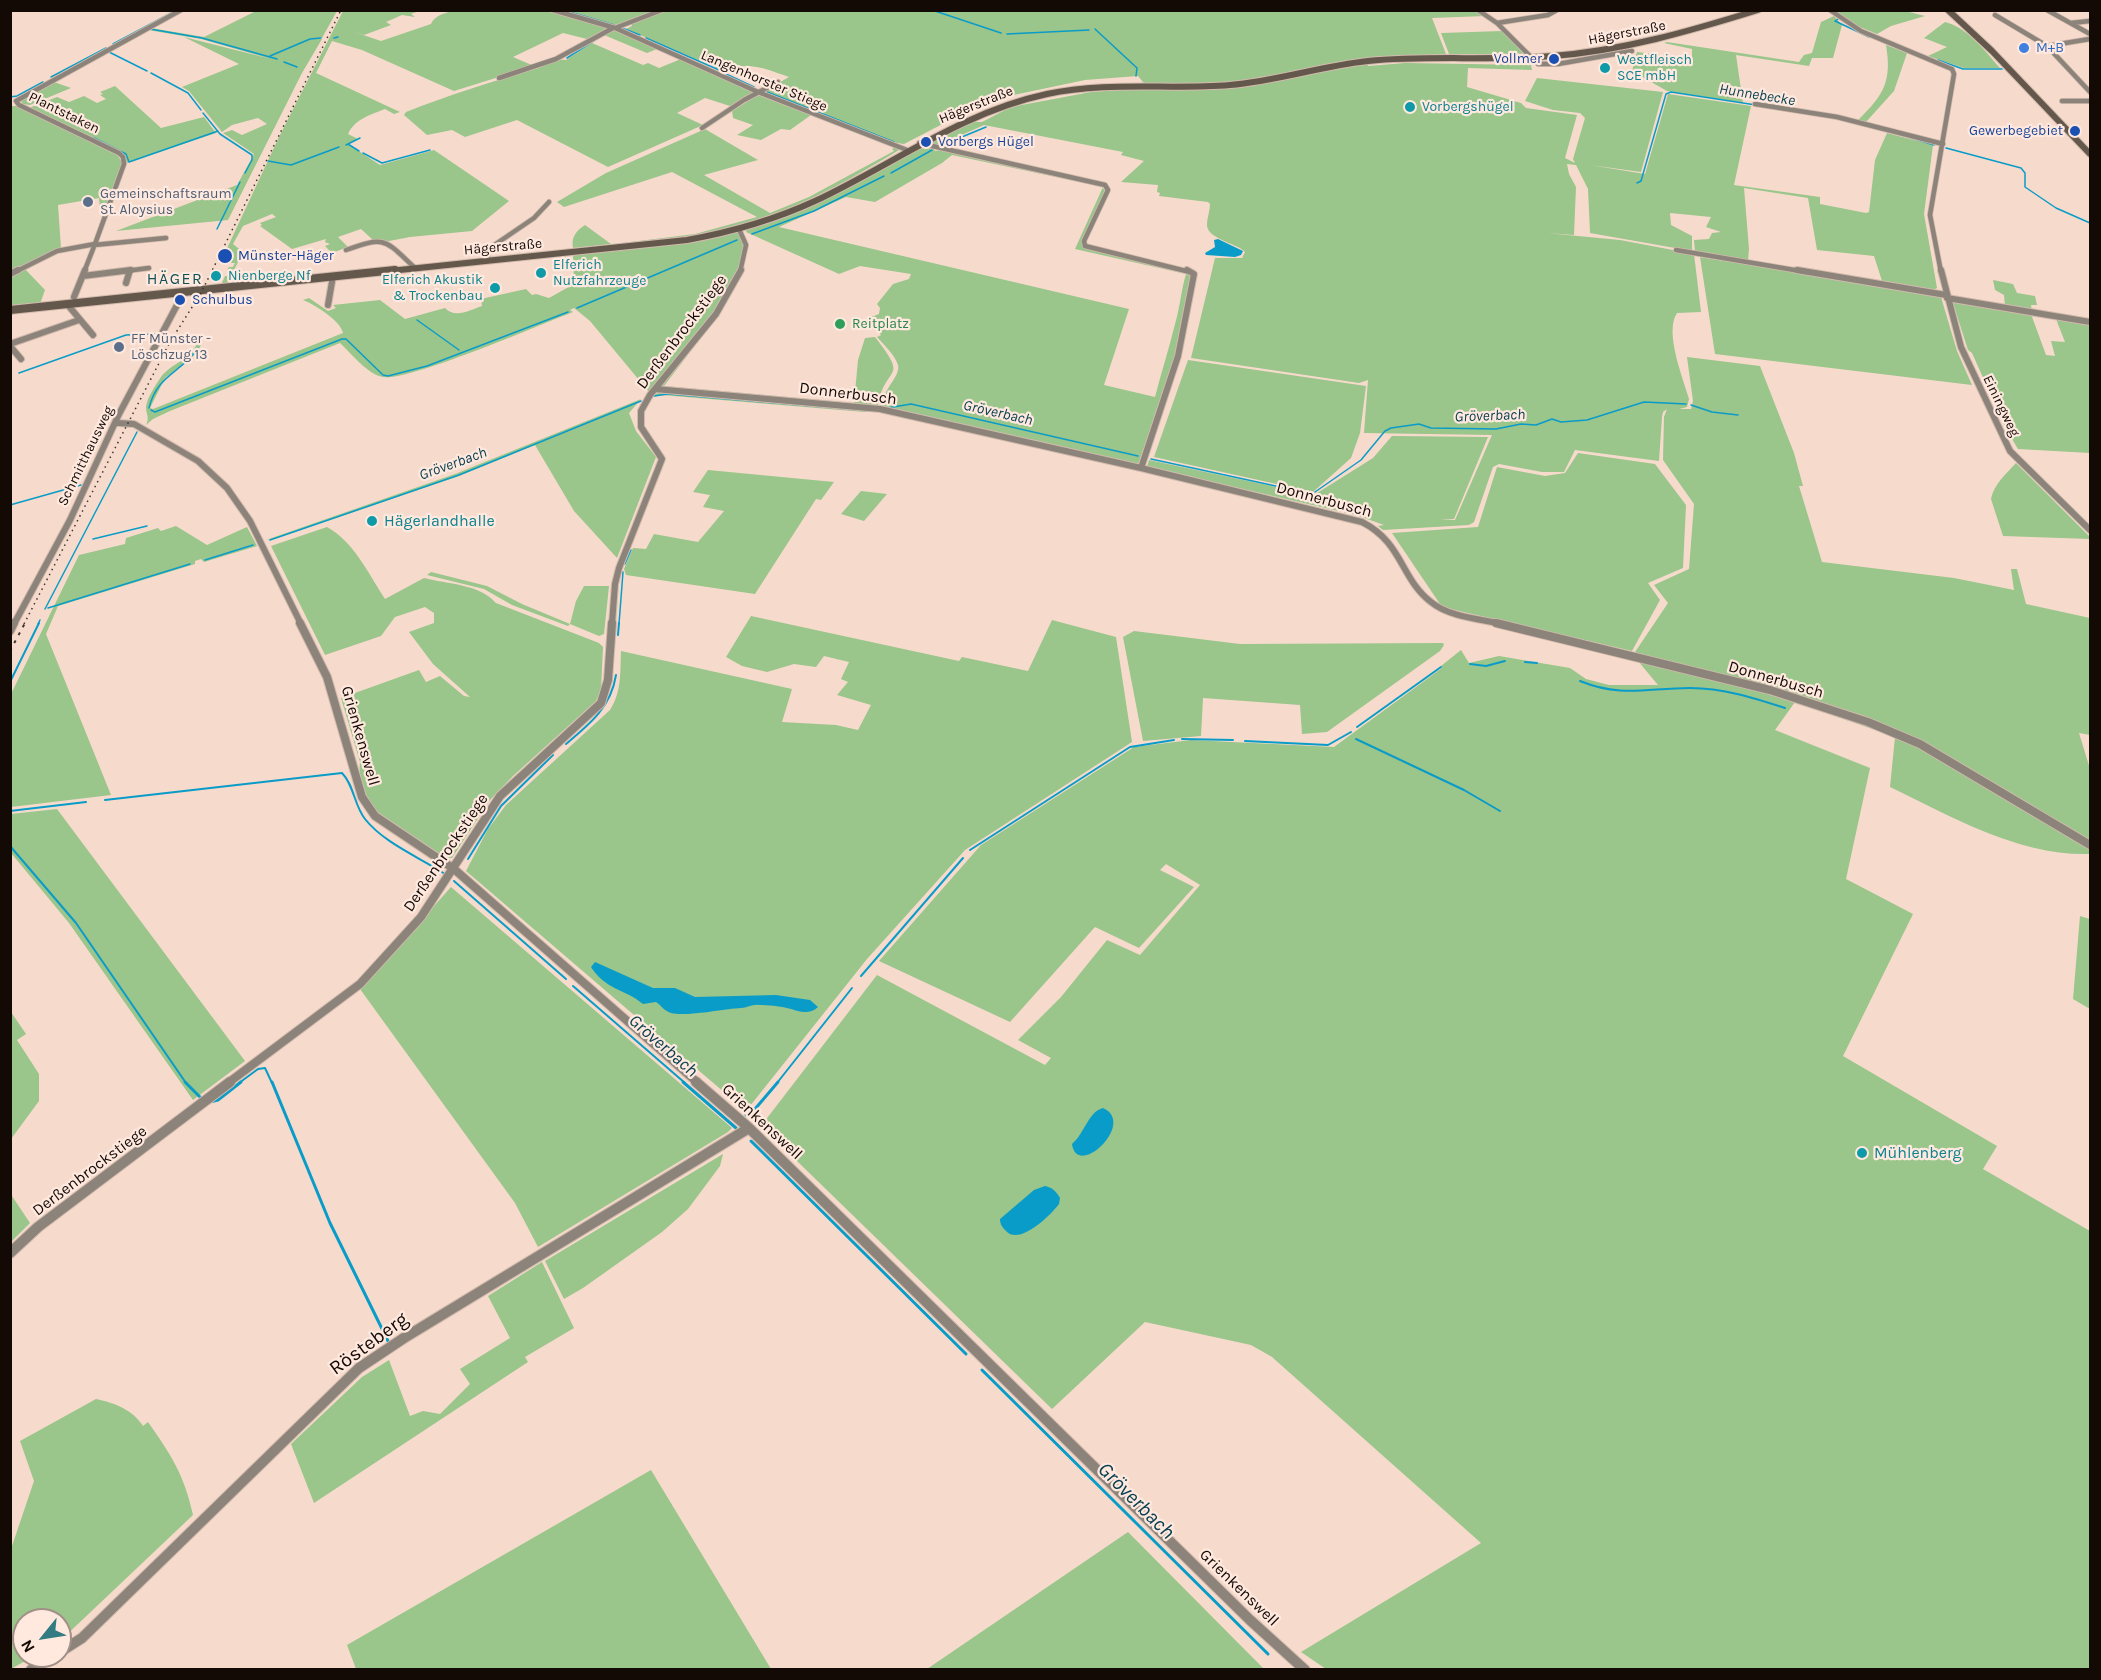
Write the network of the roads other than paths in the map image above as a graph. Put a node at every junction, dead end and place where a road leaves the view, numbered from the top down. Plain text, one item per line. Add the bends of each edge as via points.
1 (181, 10) edge
2 (553, 10) edge
3 (663, 10) edge
4 (1478, 10) edge
5 (1557, 10) edge
6 (1758, 10) edge
7 (1830, 10) edge
8 (1948, 10) edge
9 (2048, 10) edge
10 (1995, 15) dead end
11 (2091, 21) edge
12 (1497, 23) junction
13 (2071, 23) junction
14 (614, 28) junction
15 (2091, 34) edge
16 (2091, 39) edge
17 (2047, 46) junction
18 (1632, 51) dead end
19 (1532, 58) junction
20 (499, 78) dead end
21 (778, 82) dead end
22 (758, 92) junction
23 (2091, 92) edge
24 (2062, 101) dead end
25 (2091, 101) edge
26 (1755, 104) dead end
27 (702, 128) dead end
28 (919, 144) junction
29 (1942, 144) junction
30 (907, 150) junction
31 (2090, 154) edge
32 (549, 202) dead end
33 (739, 229) junction
34 (166, 238) dead end
35 (95, 244) junction
36 (346, 250) dead end
37 (1676, 250) dead end
38 (488, 260) junction
39 (414, 267) junction
40 (149, 268) dead end
41 (130, 270) junction
42 (10, 274) edge
43 (83, 276) junction
44 (333, 276) junction
45 (126, 283) dead end
46 (184, 292) junction
47 (1946, 296) junction
48 (75, 297) dead end
49 (67, 304) junction
50 (328, 305) dead end
51 (10, 310) edge
52 (79, 321) junction
53 (2091, 322) edge
54 (93, 335) dead end
55 (10, 345) edge
56 (21, 359) dead end
57 (655, 389) junction
58 (118, 423) junction
59 (1141, 468) junction
60 (2091, 530) edge
61 (10, 631) edge
62 (2091, 845) edge
63 (454, 869) junction
64 (749, 1128) junction
65 (10, 1253) edge
66 (72, 1644) edge
67 (1305, 1670) edge

1 - 35 street, Plantstaken via 16,102 123,157 123,167
2 - 14 street, Langenhorster Stiege
3 - 14 street
4 - 12 street
5 - 12 street
6 - 19 main road, Hägerstraße via 1641,44
7 - 29 street, Einingweg via 1862,31 1952,69
8 - 31 main road via 1999,57
9 - 13 street
10 - 17 street
11 - 13 street
12 - 19 street
13 - 15 street
14 - 20 street via 556,59
14 - 22 street, Langenhorster Stiege
16 - 17 street
17 - 23 street
18 - 19 street, Hägerstraße via 1558,64 1538,64
19 - 28 main road, Hägerstraße via 1386,60 1235,84 1076,89 999,107
21 - 22 street
22 - 27 street
22 - 30 street, Langenhorster Stiege
24 - 25 street
26 - 29 street via 1837,117
28 - 30 main road, Hägerstraße
28 - 59 street via 1105,185 1108,190 1085,246 1194,274 1178,356
29 - 47 street, Einingweg via 1930,215
30 - 33 main road, Hägerstraße via 815,201
32 - 38 street via 531,220 490,248
33 - 38 main road, Hägerstraße via 656,245
33 - 57 street, Derßenbrockstiege via 745,235 746,259 733,291
34 - 35 street
35 - 42 street via 57,251
35 - 43 street, Plantstaken
36 - 39 street via 372,241 387,242
37 - 47 street
38 - 39 main road, Hägerstraße
39 - 44 main road, Hägerstraße
40 - 41 street
41 - 43 street
41 - 45 street
43 - 48 street, Plantstaken
44 - 46 main road, Hägerstraße
44 - 50 street
46 - 49 main road, Hägerstraße
46 - 58 street, Schmitthausweg via 119,414
47 - 53 street
47 - 60 street, Einingweg via 1965,358 2007,447
49 - 51 main road, Hägerstraße
49 - 52 street
52 - 54 street
52 - 55 street
55 - 56 street
57 - 59 street, Donnerbusch via 880,409
57 - 63 street, Derßenbrockstiege via 641,411 640,424 661,460 616,580 605,695 593,711 500,796
58 - 61 street, Schmitthausweg
58 - 63 street, Grienkenswell via 134,424 193,457 230,491 259,537 323,668 369,809 385,825
59 - 62 street, Donnerbusch via 1371,526 1394,546 1425,596 1446,610 1770,690 1896,732
63 - 64 street, Grienkenswell
63 - 65 street, Derßenbrockstiege via 421,917 360,984 38,1227
64 - 66 street, Rösteberg via 359,1368
64 - 67 street, Grienkenswell

